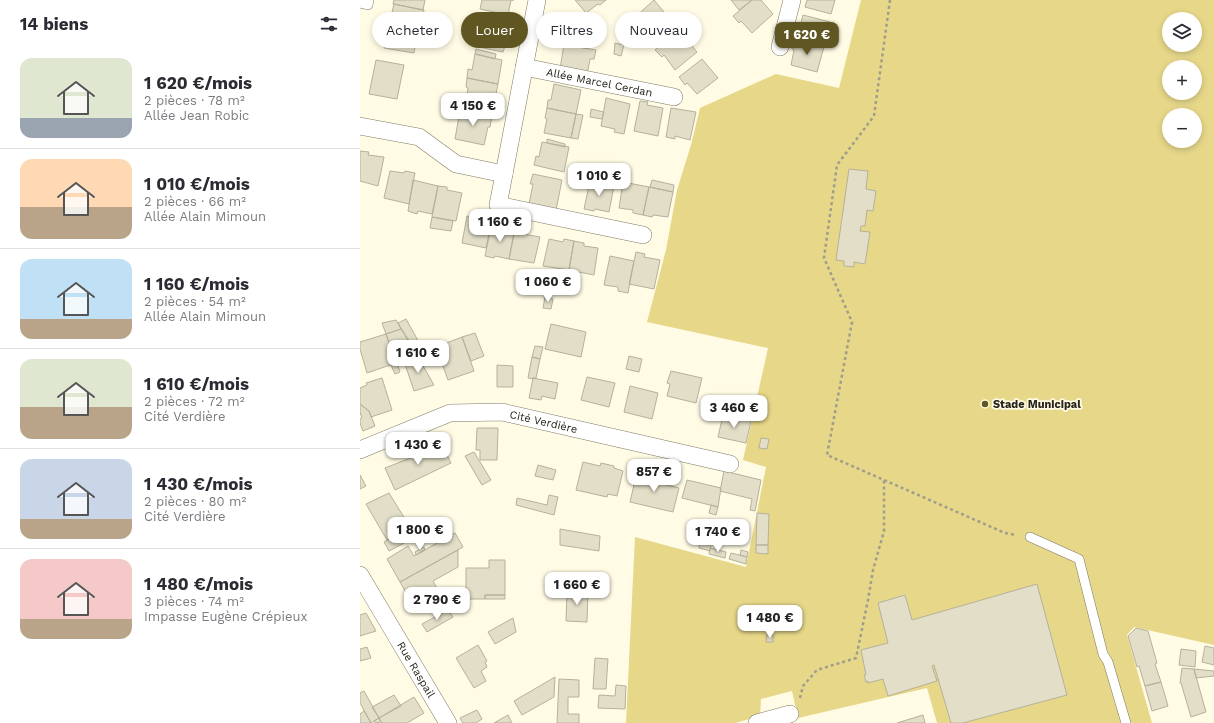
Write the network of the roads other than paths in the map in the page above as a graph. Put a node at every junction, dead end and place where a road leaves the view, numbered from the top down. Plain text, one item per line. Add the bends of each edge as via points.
1 (369, 0) edge
2 (536, 0) edge
3 (792, 0) edge
4 (360, 4) edge
5 (780, 46) dead end
6 (524, 67) junction
7 (674, 97) dead end
8 (360, 126) edge
9 (504, 174) junction
10 (643, 235) dead end
11 (360, 450) edge
12 (730, 464) dead end
13 (1030, 537) road end
14 (360, 575) edge
15 (790, 714) road end
16 (448, 723) edge
17 (757, 723) edge
18 (1126, 723) edge

1 - 4 lane via 368,5
2 - 6 street
3 - 5 street
6 - 7 street, Allée Marcel Cerdan
6 - 9 street
8 - 9 street via 419,138 456,164
9 - 10 street via 498,205
11 - 12 street, Cité Verdière via 450,413 502,412
13 - 18 lane via 1080,559 1103,654 1108,662
14 - 16 street, Rue Raspail
15 - 17 street

